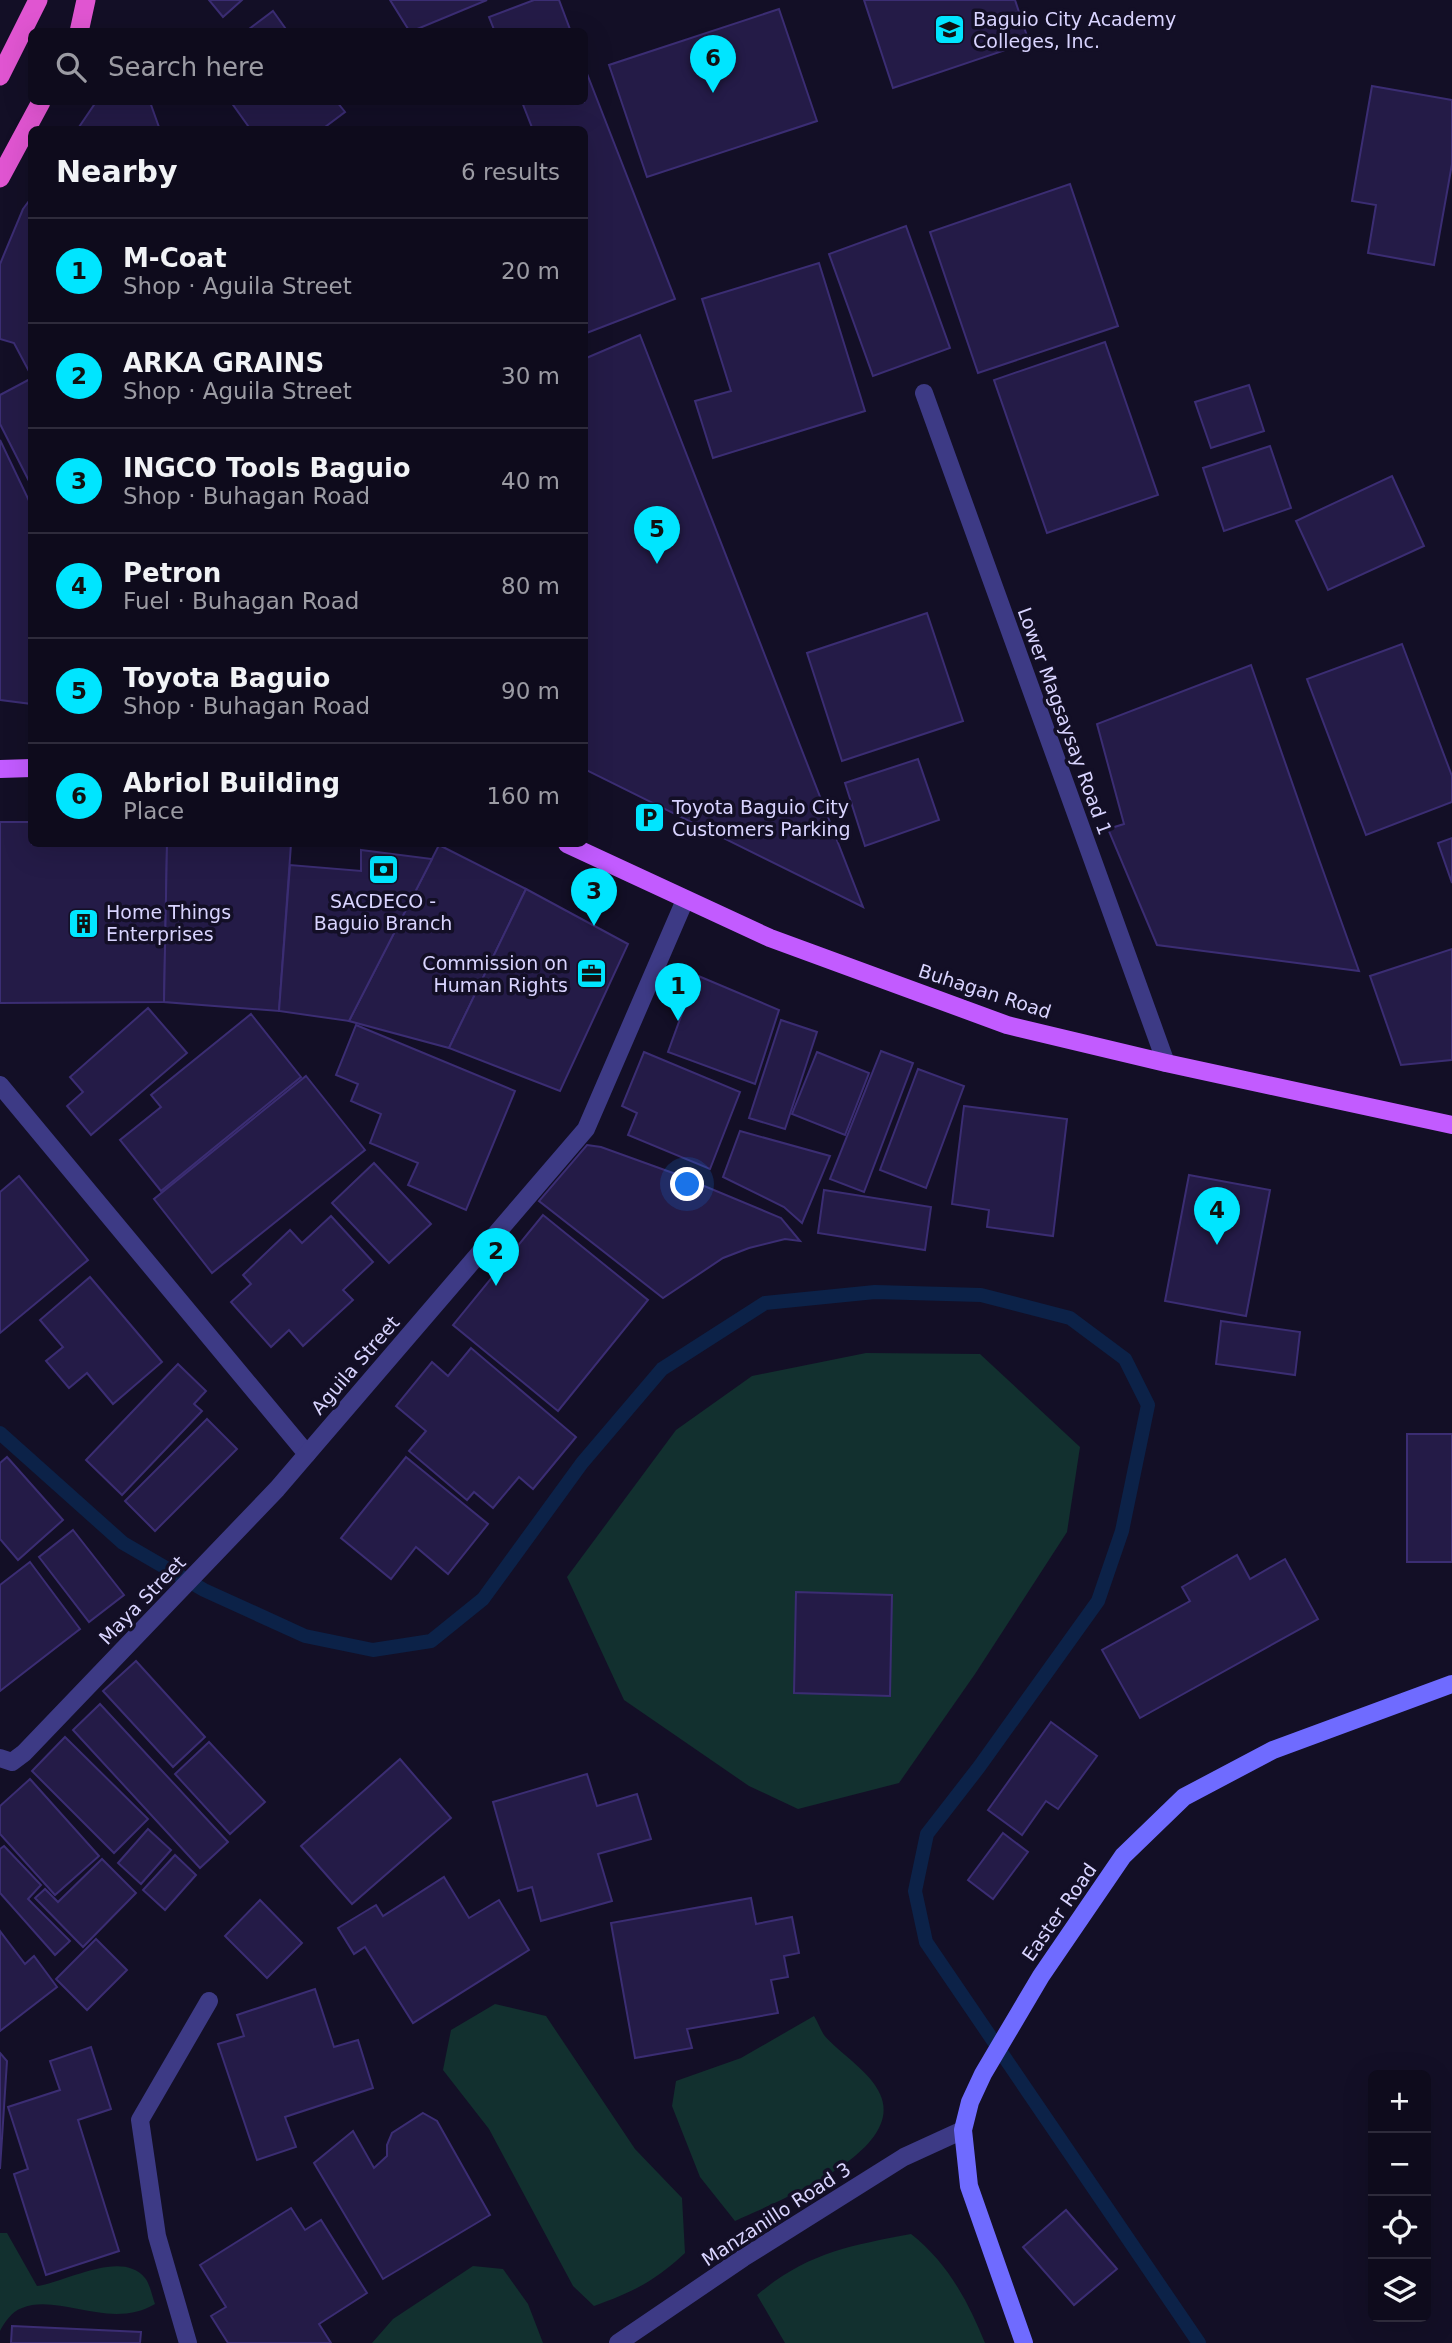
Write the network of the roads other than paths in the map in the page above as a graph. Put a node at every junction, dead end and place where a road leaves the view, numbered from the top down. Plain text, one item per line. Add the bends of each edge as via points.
1 (86, 0) edge
2 (38, 1) edge
3 (80, 28) edge
4 (0, 76) edge
5 (39, 105) edge
6 (28, 126) edge
7 (28, 126) edge
8 (0, 178) edge
9 (924, 393) dead end
10 (28, 768) edge
11 (0, 769) edge
12 (574, 847) edge
13 (685, 900) junction
14 (1166, 1063) junction
15 (0, 1085) edge
16 (1452, 1125) edge
17 (307, 1454) junction
18 (1452, 1684) edge
19 (0, 1758) edge
20 (209, 2001) dead end
21 (963, 2130) junction
22 (188, 2343) edge
23 (618, 2343) edge
24 (1024, 2343) edge

1 - 3 highway
2 - 4 highway
5 - 7 highway
6 - 8 highway
9 - 14 street, Lower Magsaysay Road 1
10 - 11 main road
12 - 13 main road, Buhagan Road
13 - 14 main road, Buhagan Road via 770,938 1007,1025
13 - 17 street, Aguila Street via 586,1129
14 - 16 main road, Buhagan Road
15 - 17 street
17 - 19 street, Maya Street via 24,1754 12,1762
18 - 21 main road, Easter Road via 1273,1750 1184,1797 1123,1856 1041,1976 991,2059 970,2102
20 - 22 street via 141,2120 157,2236
21 - 23 street, Manzanillo Road 3 via 904,2157
21 - 24 main road, Easter Road via 969,2186

